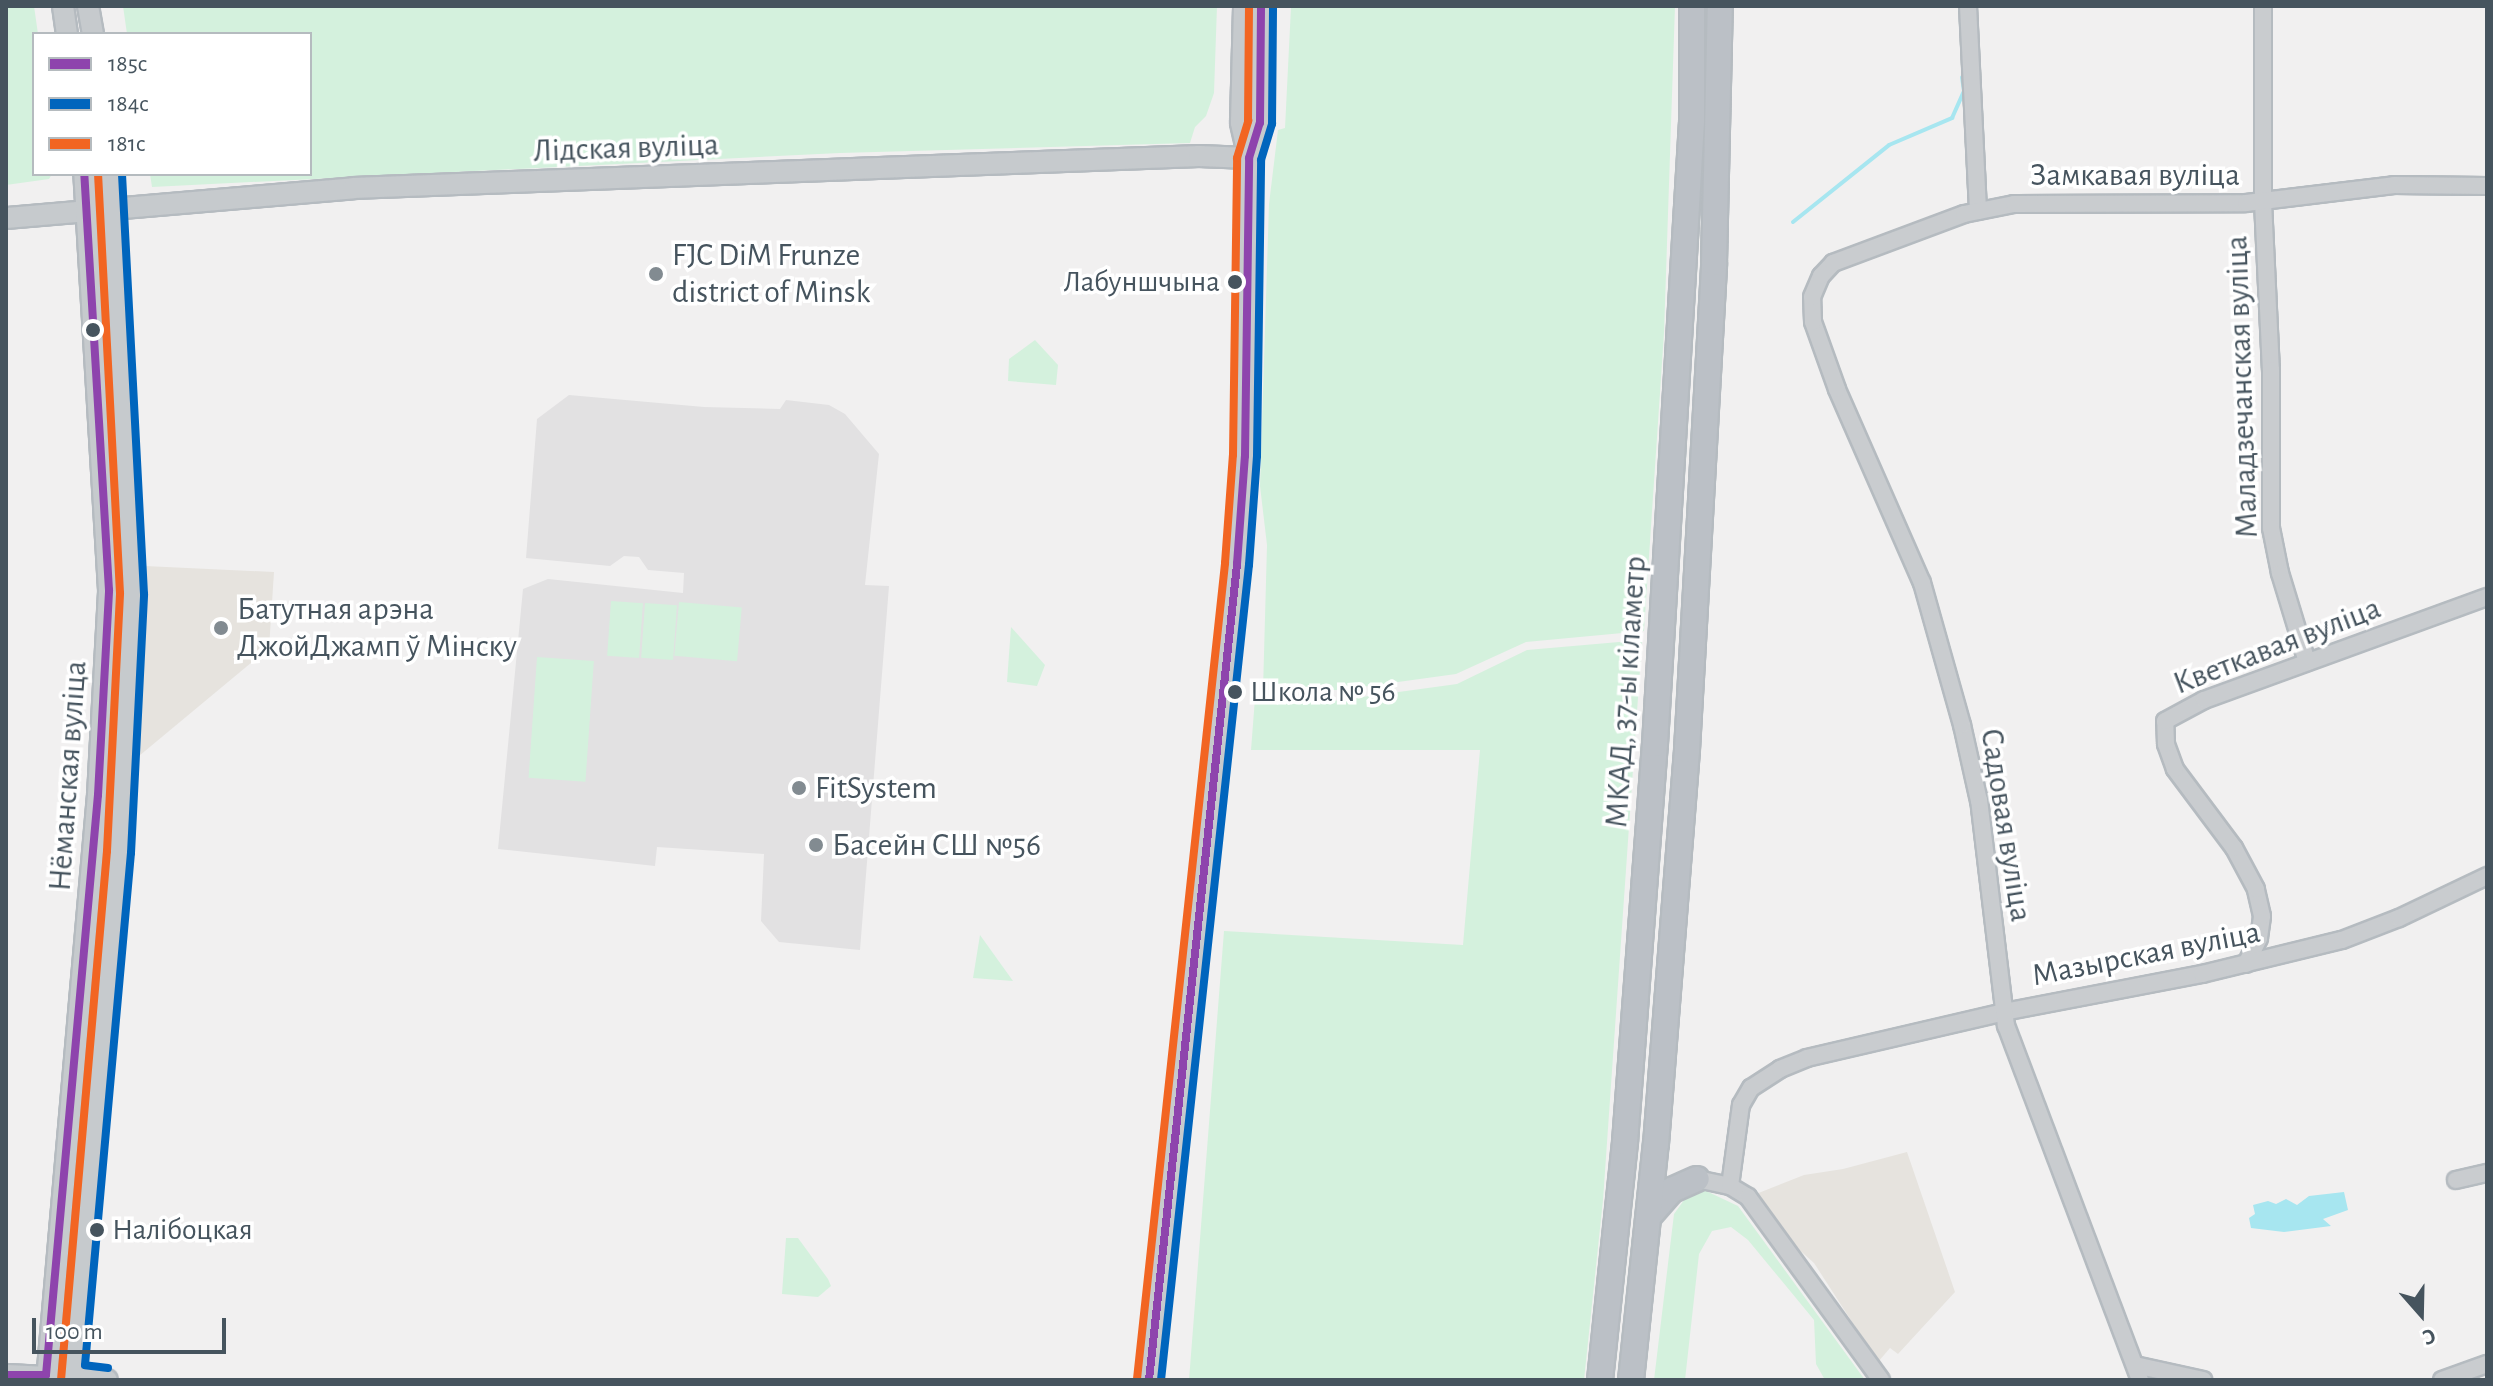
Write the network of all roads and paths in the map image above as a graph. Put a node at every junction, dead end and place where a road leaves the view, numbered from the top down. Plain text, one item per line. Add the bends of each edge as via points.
1 (63, 6) edge
2 (88, 6) edge
3 (1244, 6) edge
4 (1261, 6) edge
5 (1692, 6) edge
6 (1720, 6) edge
7 (1968, 6) edge
8 (2263, 6) edge
9 (67, 32) edge
10 (93, 32) edge
11 (1249, 158) junction
12 (84, 176) edge
13 (110, 176) edge
14 (2487, 186) edge
15 (2263, 195) junction
16 (112, 206) junction
17 (86, 209) junction
18 (1978, 211) junction
19 (6, 218) edge
20 (1812, 297) joint
21 (2487, 597) edge
22 (2307, 662) junction
23 (104, 697) junction
24 (126, 700) junction
25 (2487, 876) edge
26 (2246, 964) junction
27 (2004, 1012) junction
28 (1656, 1144) junction
29 (2487, 1173) edge
30 (1697, 1179) junction
31 (2456, 1180) dead end
32 (1730, 1186) junction
33 (1650, 1215) junction
34 (2487, 1364) edge
35 (2137, 1372) edge
36 (6, 1375) edge
37 (46, 1378) edge
38 (71, 1378) edge
39 (107, 1380) edge
40 (1149, 1380) edge
41 (1600, 1380) edge
42 (1631, 1380) edge
43 (1881, 1380) edge
44 (2203, 1380) edge
45 (2442, 1380) edge

1 - 9 main road
2 - 10 main road
3 - 11 main road via 1241,122
4 - 11 main road via 1260,123
5 - 41 highway, МКАД, 37-ы кіламетр via 1692,121 1655,744 1625,1142
6 - 28 highway, МКАД, 37-ы кіламетр via 1720,125 1700,540
7 - 18 street
8 - 15 street, Маладзечанская вуліца
11 - 16 main road, Лідская вуліца via 353,188
11 - 40 main road via 1245,456 1237,564
12 - 17 main road, Нёманская вуліца
13 - 16 main road, Нёманская вуліца
14 - 15 street, Замкавая вуліца via 2394,185
15 - 18 street, Замкавая вуліца via 2049,202
15 - 22 street, Маладзечанская вуліца via 2271,528
16 - 17 main road, Лідская вуліца
16 - 24 main road, Нёманская вуліца via 132,593
17 - 19 main road, Лідская вуліца
17 - 23 main road, Нёманская вуліца via 107,514
18 - 20 street, Замкавая вуліца via 1833,263
20 - 27 street, Садовая вуліца via 1813,322 1837,389 1922,583 1962,725 1979,801
21 - 22 street, Кветкавая вуліца
22 - 26 street, Кветкавая вуліца via 2204,700 2165,721 2175,769 2234,848 2256,889 2262,916 2259,938
23 - 24 main road
23 - 37 main road, Нёманская вуліца
24 - 38 main road, Нёманская вуліца via 118,868
25 - 26 street, Мазырская вуліца via 2342,940
26 - 27 street, Мазырская вуліца
27 - 32 street, Мазырская вуліца via 1807,1058 1780,1069 1751,1088 1741,1105
27 - 35 street, Садовая вуліца via 2015,1057
28 - 30 highway via 1673,1168
28 - 33 highway, МКАД, 37-ы кіламетр
29 - 31 street
30 - 32 street
30 - 33 highway via 1672,1190
32 - 43 street via 1766,1218
33 - 42 highway, МКАД, 37-ы кіламетр
34 - 45 street
35 - 44 street
36 - 37 main road
37 - 38 main road
38 - 39 main road

